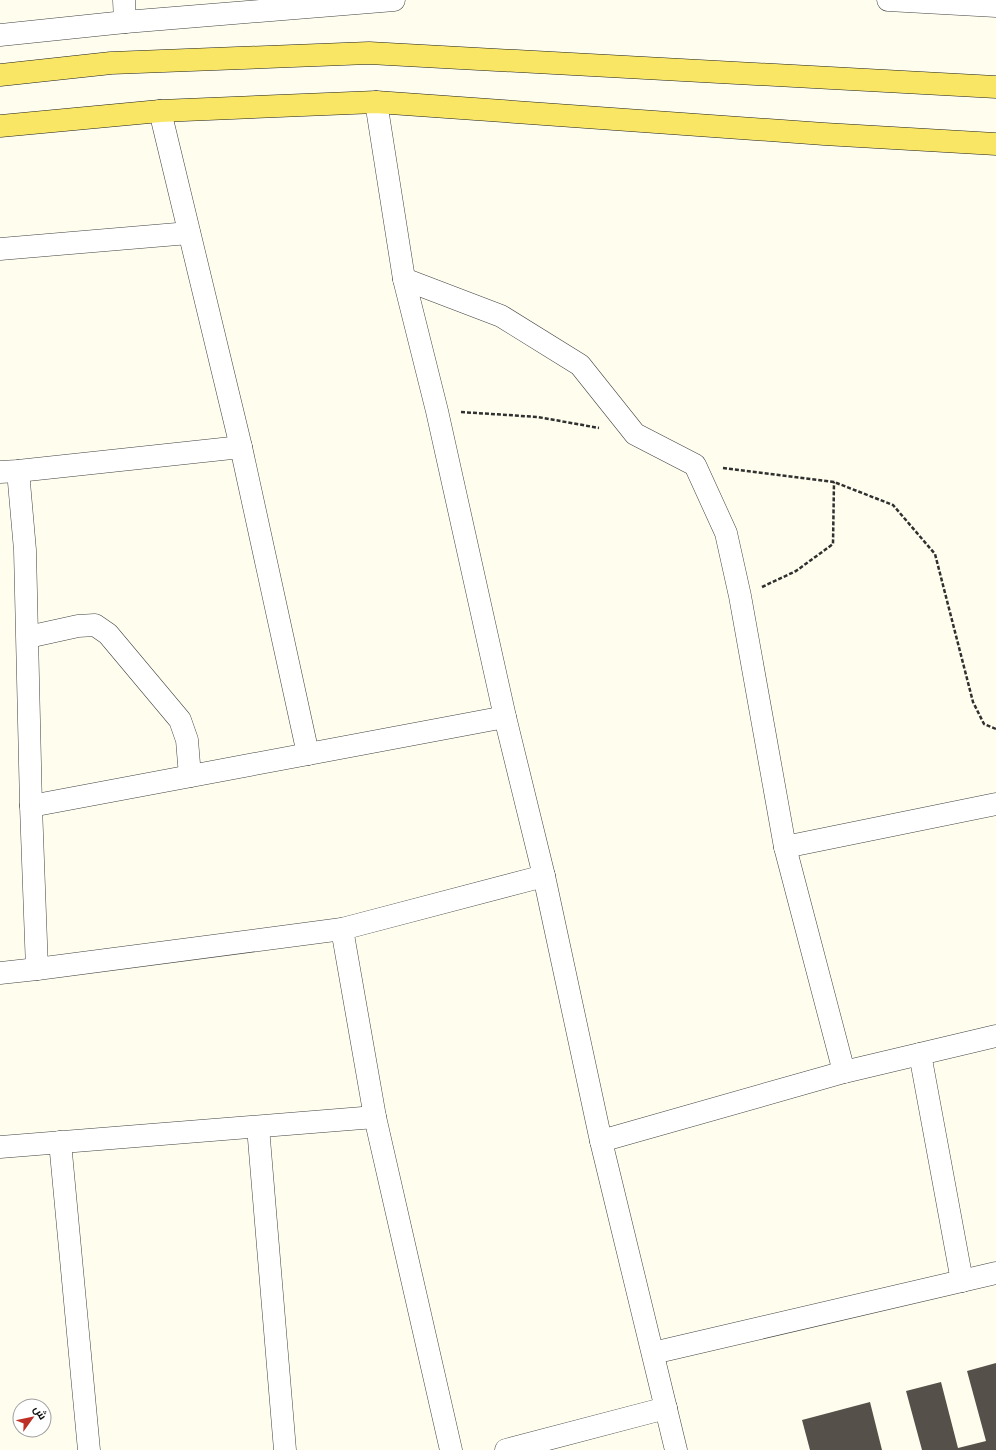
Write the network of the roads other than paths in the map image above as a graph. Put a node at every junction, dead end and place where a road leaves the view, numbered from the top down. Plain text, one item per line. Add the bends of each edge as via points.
1 (124, 0) edge
2 (394, 0) edge
3 (888, 0) edge
4 (996, 6) edge
5 (125, 22) junction
6 (0, 35) edge
7 (0, 75) edge
8 (996, 87) edge
9 (376, 102) junction
10 (160, 111) junction
11 (0, 126) edge
12 (996, 144) edge
13 (189, 233) junction
14 (0, 249) edge
15 (404, 280) junction
16 (241, 447) junction
17 (9, 472) edge
18 (28, 637) junction
19 (505, 717) junction
20 (308, 754) junction
21 (190, 776) junction
22 (996, 804) edge
23 (31, 806) junction
24 (785, 847) junction
25 (544, 876) junction
26 (342, 929) junction
27 (37, 969) junction
28 (0, 973) edge
29 (996, 1036) edge
30 (920, 1054) junction
31 (844, 1072) junction
32 (375, 1118) junction
33 (258, 1127) junction
34 (601, 1141) junction
35 (60, 1142) junction
36 (0, 1147) edge
37 (996, 1273) edge
38 (962, 1281) junction
39 (653, 1353) junction
40 (666, 1408) junction
41 (90, 1450) edge
42 (285, 1450) edge
43 (451, 1450) edge
44 (506, 1450) edge
45 (676, 1450) edge

1 - 5 street
2 - 5 street
3 - 4 street
5 - 6 street
7 - 8 main road via 110,63 369,53
9 - 10 main road
9 - 12 main road
9 - 15 street
10 - 11 main road
10 - 13 street
13 - 14 street
13 - 16 street
15 - 19 street via 437,411
15 - 24 street via 501,316 580,365 635,434 695,465 726,533 740,596
16 - 17 street
16 - 20 street
17 - 18 street via 25,550
18 - 21 street via 78,626 95,625 108,634 180,720 187,740
18 - 23 street
19 - 20 street
19 - 25 street
20 - 21 street
21 - 23 street
22 - 24 street
23 - 27 street
24 - 31 street
25 - 26 street
25 - 34 street
26 - 27 street
26 - 32 street
27 - 28 street
29 - 30 street
30 - 31 street
30 - 38 street
31 - 34 street
32 - 33 street
32 - 43 street
33 - 35 street
33 - 42 street
34 - 39 street
35 - 36 street
35 - 41 street
37 - 38 street
38 - 39 street
39 - 40 street
40 - 44 street
40 - 45 street

